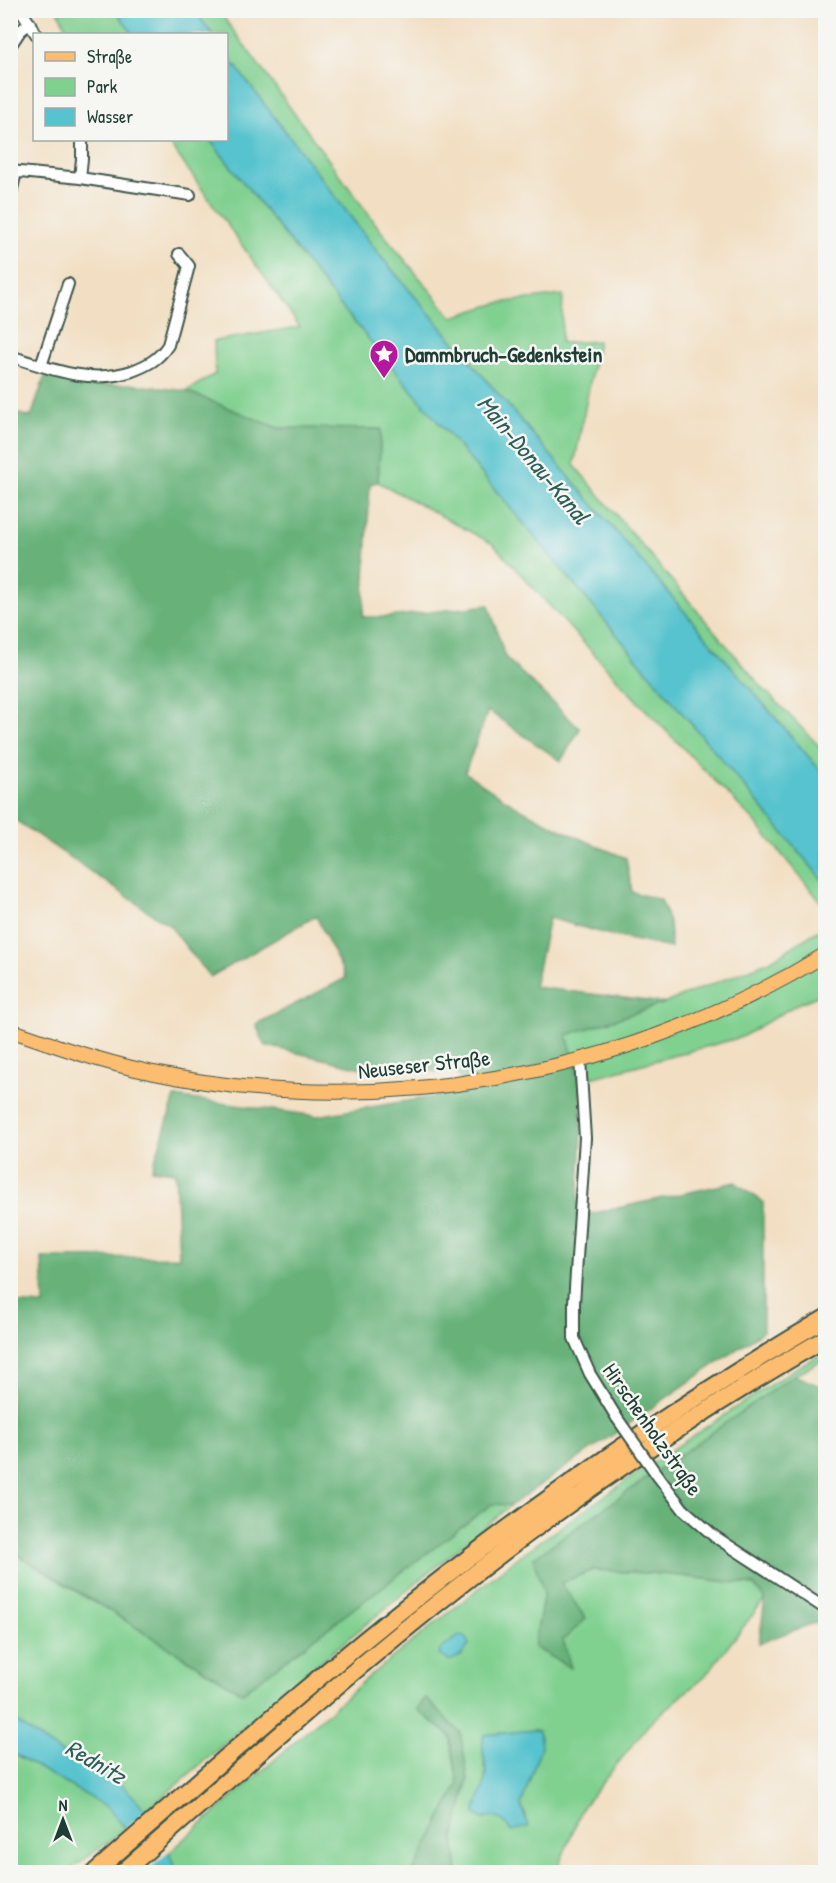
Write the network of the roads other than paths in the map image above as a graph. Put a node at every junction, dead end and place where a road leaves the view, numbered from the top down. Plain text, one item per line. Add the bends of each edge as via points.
1 (21, 10) edge
2 (30, 22) junction
3 (36, 33) edge
4 (10, 46) edge
5 (82, 141) edge
6 (13, 172) edge
7 (80, 178) junction
8 (190, 195) dead end
9 (10, 197) edge
10 (179, 254) dead end
11 (68, 284) dead end
12 (10, 356) edge
13 (40, 366) junction
14 (825, 954) edge
15 (10, 1030) edge
16 (580, 1059) junction
17 (825, 1317) edge
18 (825, 1338) edge
19 (825, 1609) edge
20 (95, 1872) edge
21 (123, 1872) edge

1 - 2 street
2 - 3 street
2 - 4 street
5 - 7 street
6 - 7 street
6 - 9 street
7 - 8 street
10 - 13 street via 189,266 168,345 161,356 147,365 105,377 85,377
11 - 13 street
12 - 13 street
14 - 16 main road, Neuseser Straße via 748,997 696,1020
15 - 16 main road, Neuseser Straße via 76,1053 151,1072 213,1083 301,1091 378,1092 447,1086
16 - 19 street, Hirschenholzstraße, bridge via 585,1138 574,1338 590,1374 683,1509 714,1536
17 - 20 highway via 673,1413 520,1519 355,1648
18 - 21 highway via 652,1447 526,1535 387,1645

